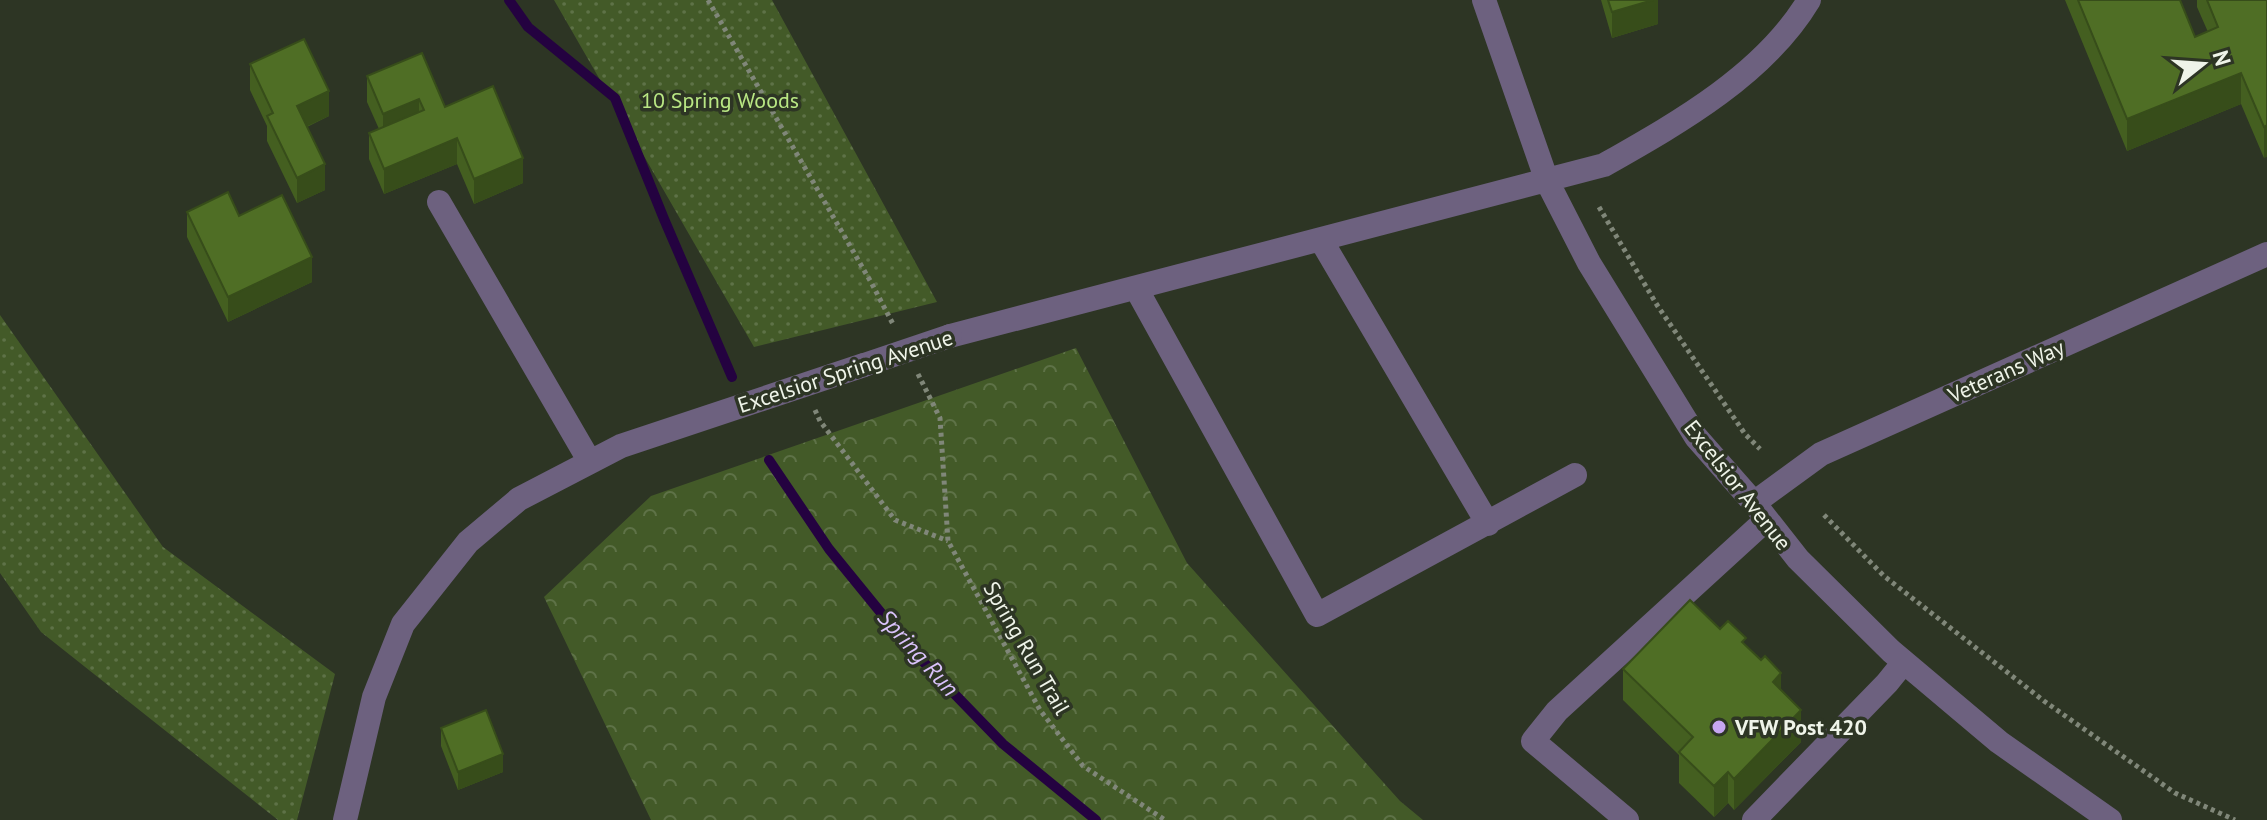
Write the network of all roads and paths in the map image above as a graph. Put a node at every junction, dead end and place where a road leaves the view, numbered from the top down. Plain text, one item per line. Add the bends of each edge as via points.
1 (708, 0) edge
2 (1484, 0) edge
3 (1809, 0) edge
4 (1547, 181) junction
5 (439, 202) dead end
6 (1599, 207) dead end
7 (1321, 240) junction
8 (2267, 254) edge
9 (1136, 288) junction
10 (899, 338) dead end
11 (913, 364) dead end
12 (802, 384) junction
13 (1760, 449) dead end
14 (590, 462) junction
15 (1575, 475) dead end
16 (1760, 512) junction
17 (1824, 515) dead end
18 (1488, 524) junction
19 (948, 541) junction
20 (1904, 662) junction
21 (345, 820) edge
22 (1165, 820) edge
23 (1627, 820) edge
24 (1754, 820) edge
25 (2110, 820) edge
26 (2235, 820) edge

1 - 10 path
2 - 4 street, Excelsior Avenue
3 - 4 street, Excelsior Spring Avenue via 1748,72 1675,124 1604,165
4 - 7 street, Excelsior Spring Avenue
4 - 16 street, Excelsior Avenue via 1589,263 1696,437
5 - 14 street
6 - 13 path via 1657,305
7 - 9 street, Excelsior Spring Avenue
7 - 18 street
8 - 16 street, Veterans Way via 1821,454
9 - 12 street, Excelsior Spring Avenue, bridge via 950,336
9 - 18 street via 1317,615
11 - 19 path, Spring Run Trail via 940,418
12 - 14 street, Excelsior Spring Avenue via 621,446
12 - 19 path via 820,421 895,520
14 - 21 street, Excelsior Spring Avenue via 519,499 468,542 403,624 374,697
15 - 18 street
16 - 20 street, Excelsior Avenue via 1798,559
16 - 23 street, Veterans Way via 1557,711 1533,741
17 - 26 path via 1884,576 2044,701 2175,793
19 - 22 path, Spring Run Trail via 1040,710 1083,766
20 - 24 street
20 - 25 street, Excelsior Avenue via 1999,742

